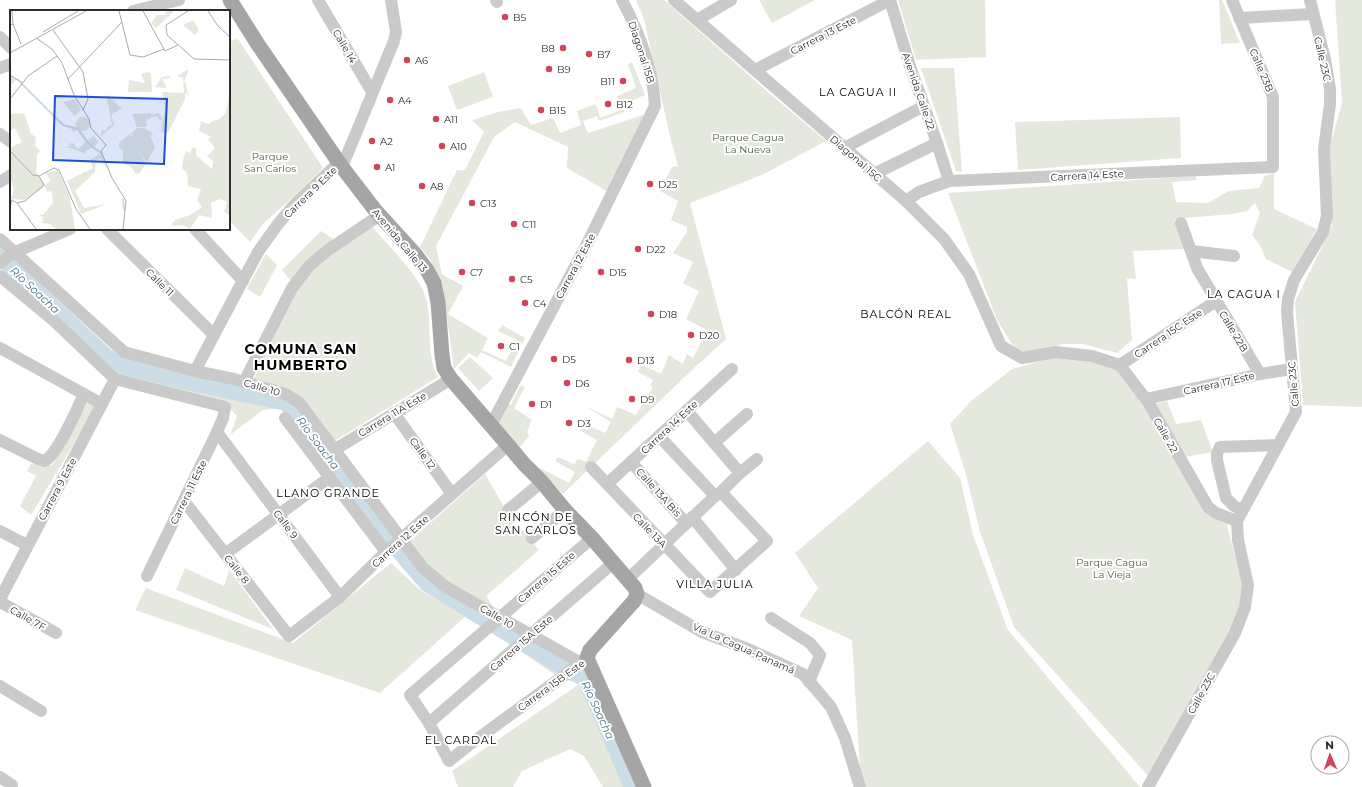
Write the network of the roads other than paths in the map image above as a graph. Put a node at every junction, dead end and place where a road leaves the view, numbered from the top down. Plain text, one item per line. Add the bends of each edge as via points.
1 (179, 0) edge
2 (230, 0) edge
3 (318, 0) edge
4 (391, 0) edge
5 (622, 0) edge
6 (674, 0) edge
7 (731, 0) edge
8 (890, 0) edge
9 (1232, 0) edge
10 (1310, 0) edge
11 (137, 10) edge
12 (1313, 14) junction
13 (1239, 18) junction
14 (697, 20) junction
15 (0, 37) edge
16 (10, 47) edge
17 (10, 64) edge
18 (0, 68) edge
19 (756, 70) junction
20 (372, 92) junction
21 (655, 106) joint
22 (924, 106) junction
23 (0, 134) edge
24 (10, 141) edge
25 (937, 143) junction
26 (844, 148) junction
27 (342, 167) junction
28 (1273, 167) joint
29 (874, 174) junction
30 (10, 176) edge
31 (949, 181) junction
32 (0, 182) edge
33 (906, 201) junction
34 (380, 216) junction
35 (1181, 223) dead end
36 (68, 230) edge
37 (108, 230) edge
38 (196, 230) edge
39 (0, 239) edge
40 (1191, 251) junction
41 (14, 252) junction
42 (1234, 256) dead end
43 (0, 263) edge
44 (0, 276) edge
45 (243, 281) junction
46 (1216, 302) junction
47 (214, 335) junction
48 (0, 348) edge
49 (1120, 365) junction
50 (732, 369) dead end
51 (1292, 369) junction
52 (195, 371) junction
53 (1260, 374) junction
54 (115, 379) junction
55 (451, 379) junction
56 (244, 382) junction
57 (84, 394) junction
58 (1146, 399) junction
59 (102, 404) junction
60 (687, 411) junction
61 (394, 413) junction
62 (747, 414) dead end
63 (285, 418) dead end
64 (491, 425) junction
65 (217, 432) junction
66 (659, 436) junction
67 (0, 440) edge
68 (714, 443) junction
69 (508, 444) junction
70 (1277, 445) junction
71 (334, 450) junction
72 (757, 459) dead end
73 (631, 462) junction
74 (591, 466) dead end
75 (740, 473) junction
76 (330, 477) junction
77 (542, 482) junction
78 (607, 484) junction
79 (452, 494) junction
80 (718, 494) junction
81 (184, 502) junction
82 (508, 510) dead end
83 (565, 510) junction
84 (279, 515) junction
85 (1240, 516) junction
86 (689, 520) junction
87 (0, 531) edge
88 (532, 538) dead end
89 (592, 538) junction
90 (664, 544) junction
91 (28, 545) junction
92 (394, 546) junction
93 (225, 554) junction
94 (613, 564) junction
95 (736, 570) junction
96 (147, 576) dead end
97 (627, 580) junction
98 (637, 594) junction
99 (340, 597) junction
100 (0, 599) edge
101 (0, 602) edge
102 (771, 618) dead end
103 (494, 622) junction
104 (56, 633) dead end
105 (289, 636) joint
106 (524, 640) junction
107 (580, 663) junction
108 (809, 682) junction
109 (0, 686) edge
110 (41, 711) dead end
111 (429, 723) junction
112 (0, 777) edge
113 (12, 784) dead end
114 (644, 787) edge
115 (860, 787) edge
116 (1148, 787) edge

1 - 11 street
2 - 27 main road, Avenida Calle 13
3 - 20 street, Calle 14
4 - 20 street, Carrera 9 Este via 396,32
5 - 21 street, Diagonal 15B via 643,48 653,83
6 - 14 street, Diagonal 15C
7 - 14 street
8 - 19 street, Carrera 13 Este
8 - 22 street, Avenida Calle 22
9 - 13 street, Calle 23B
10 - 12 street, Calle 23C
12 - 13 street
12 - 51 street, Calle 23C via 1330,89 1324,148 1327,216 1322,232 1294,280 1288,299
13 - 28 street, Calle 23B via 1273,97
14 - 19 street, Diagonal 15C
15 - 16 street
17 - 18 street
19 - 26 street, Diagonal 15C
20 - 27 street, Carrera 9 Este
21 - 64 street, Carrera 12 Este via 588,242
22 - 25 street, Avenida Calle 22
22 - 26 street
23 - 24 street
25 - 29 street
25 - 31 street, Avenida Calle 22
26 - 29 street, Diagonal 15C
27 - 34 main road, Avenida Calle 13
27 - 45 street, Carrera 9 Este via 336,165 291,209 258,252
28 - 31 street, Carrera 14 Este
29 - 33 street, Diagonal 15C
30 - 32 street
31 - 33 street, Carrera 14 Este via 919,192
33 - 49 street, Diagonal 15C via 944,239 969,274 1001,346 1022,358 1056,352 1092,356
34 - 55 main road, Avenida Calle 13 via 415,254 434,284 444,368
34 - 56 street via 328,250 309,266 292,288
35 - 40 street, Calle 22B
36 - 41 street
37 - 47 street, Calle 11
38 - 45 street
39 - 41 street, Calle 10
40 - 42 street
40 - 46 street, Calle 22B via 1197,268
41 - 43 street
41 - 52 street, Calle 10 via 124,352
44 - 54 street via 54,321
45 - 47 street, Carrera 9 Este
46 - 49 street, Carrera 15C Este
46 - 53 street, Calle 22B
47 - 52 street, Carrera 9 Este
48 - 57 street
49 - 58 street, Calle 22
50 - 60 street, Carrera 14 Este
51 - 53 street, Carrera 17 Este
51 - 70 street, Calle 23C via 1296,412
52 - 56 street, Calle 10
53 - 58 street, Carrera 17 Este
54 - 59 street, Carrera 9 Este
54 - 65 street, Carrera 11 Este via 225,407
55 - 61 street, Carrera 11A Este
55 - 64 main road, Avenida Calle 13
56 - 71 street, Calle 10 via 286,394 299,402
57 - 59 street
57 - 67 street via 67,429 45,461
58 - 85 street, Calle 22 via 1208,507 1216,513
59 - 91 street, Carrera 9 Este
60 - 66 street, Carrera 14 Este
60 - 68 street
61 - 71 street, Carrera 11A Este
61 - 79 street, Calle 12
62 - 68 street
63 - 76 street, Calle 10
64 - 69 main road, Avenida Calle 13
65 - 81 street, Carrera 11 Este
65 - 84 street, Calle 9
66 - 73 street, Carrera 14 Este
66 - 80 street
68 - 75 street
69 - 77 main road, Avenida Calle 13
69 - 79 street, Carrera 12 Este
70 - 85 street, Calle 23C
70 - 85 street via 1220,447 1217,460 1223,490 1229,503
71 - 92 street, Calle 10
72 - 75 street
73 - 78 street, Carrera 14 Este
73 - 86 street, Calle 13A Bis
74 - 78 street, Calle 13A
75 - 80 street
76 - 84 street
76 - 92 street, Calle 10
77 - 82 street
77 - 83 main road, Avenida Calle 13
78 - 90 street, Calle 13A
79 - 92 street, Carrera 12 Este
80 - 86 street
80 - 95 street via 767,541
81 - 93 street, Calle 8
81 - 96 street, Carrera 11 Este
83 - 88 street
83 - 89 main road, Avenida Calle 13
84 - 93 street
84 - 99 street, Calle 9
85 - 116 street, Calle 23C via 1238,540 1248,585 1245,607 1235,633
86 - 90 street
86 - 95 street, Calle 13A Bis
87 - 91 street
89 - 94 main road, Avenida Calle 13
89 - 103 street, Carrera 15 Este
90 - 95 street, Calle 13A via 710,592
90 - 97 street
91 - 100 street, Carrera 9 Este
92 - 99 street, Carrera 12 Este
92 - 103 street, Calle 10
93 - 105 street, Calle 8
94 - 97 main road, Avenida Calle 13
94 - 106 street, Carrera 15A Este
97 - 98 main road, Avenida Calle 13
98 - 107 main road, Carrera 15B Este
98 - 108 street, Vía La Cagua-Panamá via 702,632 803,674
99 - 105 street, Carrera 12 Este
101 - 104 street, Calle 7F
102 - 108 street via 810,643 820,655
103 - 106 street, Calle 10
103 - 111 street, Carrera 15 Este via 410,695
106 - 107 street, Calle 10
106 - 111 street, Carrera 15A Este
107 - 111 street, Carrera 15B Este via 449,761
107 - 114 main road
108 - 115 street, Vía La Cagua-Panamá via 831,707 845,738
109 - 110 street
112 - 113 street

